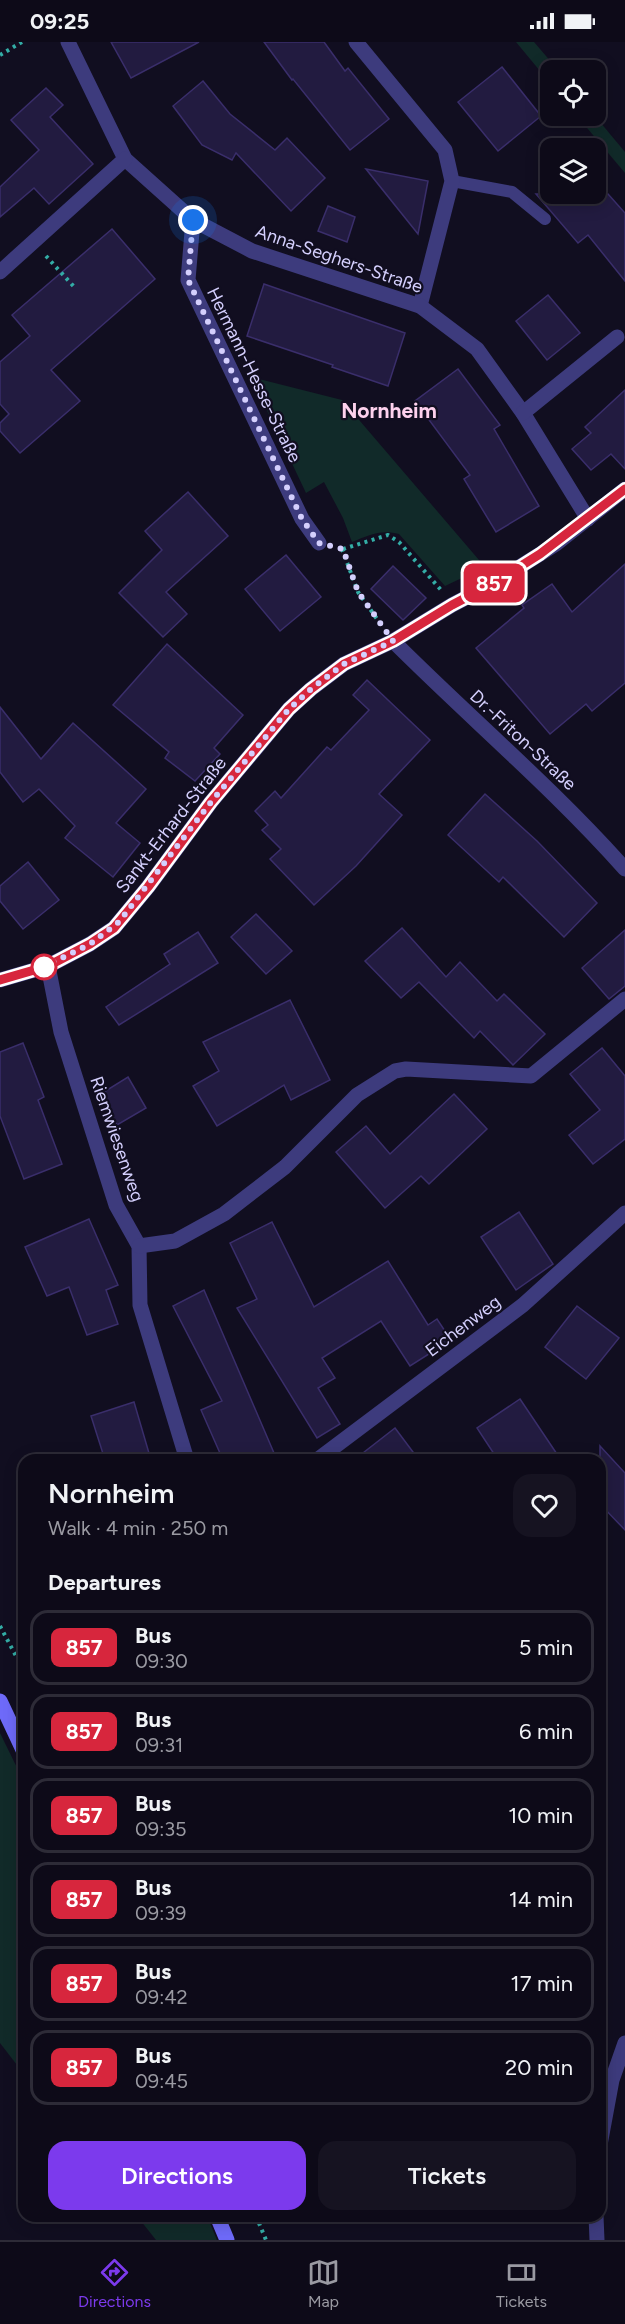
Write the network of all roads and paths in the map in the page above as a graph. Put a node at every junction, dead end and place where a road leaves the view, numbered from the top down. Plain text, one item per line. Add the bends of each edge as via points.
1 (22, 42) edge
2 (68, 42) edge
3 (356, 42) edge
4 (0, 55) edge
5 (125, 159) junction
6 (452, 182) junction
7 (545, 219) dead end
8 (193, 220) junction
9 (33, 242) junction
10 (0, 272) edge
11 (76, 289) dead end
12 (420, 306) junction
13 (617, 337) dead end
14 (524, 413) junction
15 (625, 489) edge
16 (588, 519) junction
17 (319, 543) joint
18 (343, 549) junction
19 (452, 605) junction
20 (393, 641) junction
21 (625, 869) edge
22 (48, 966) junction
23 (0, 980) edge
24 (625, 999) edge
25 (625, 1213) edge
26 (139, 1246) junction
27 (185, 1454) edge
28 (325, 1454) edge
29 (0, 1626) edge
30 (18, 1660) edge
31 (0, 1701) edge
32 (18, 1739) edge
33 (625, 2043) edge
34 (606, 2112) edge
35 (220, 2222) edge
36 (258, 2222) edge
37 (596, 2222) edge
38 (227, 2240) edge
39 (266, 2240) edge
40 (597, 2240) edge

1 - 4 path
2 - 5 street
3 - 6 street via 445,150
5 - 8 street
5 - 9 street
6 - 7 lane via 512,192
6 - 12 street
8 - 12 street, Anna-Seghers-Straße via 252,251
8 - 17 street, Hermann-Hesse-Straße via 188,280 302,519
9 - 10 street
9 - 11 path
12 - 14 street, Anna-Seghers-Straße via 477,350
13 - 14 street
14 - 16 street, Anna-Seghers-Straße
15 - 16 street, Sankt-Erhard-Straße
16 - 19 street, Sankt-Erhard-Straße via 556,544
17 - 18 path
18 - 19 path via 388,535 399,542
18 - 20 path via 358,592
19 - 20 street, Sankt-Erhard-Straße
20 - 21 street, Dr.-Friton-Straße via 582,820
20 - 22 street, Sankt-Erhard-Straße via 344,664 289,709 119,922 90,944
22 - 23 street, Sankt-Erhard-Straße
22 - 26 street, Riemwiesenweg via 61,1032 116,1205
24 - 26 street via 531,1076 394,1071 357,1095 285,1167 224,1214 175,1241
25 - 28 street, Eichenweg via 523,1305
26 - 27 street, Riemwiesenweg via 140,1305
29 - 30 path
31 - 32 main road
33 - 34 street
35 - 38 main road
36 - 39 path
37 - 40 street

